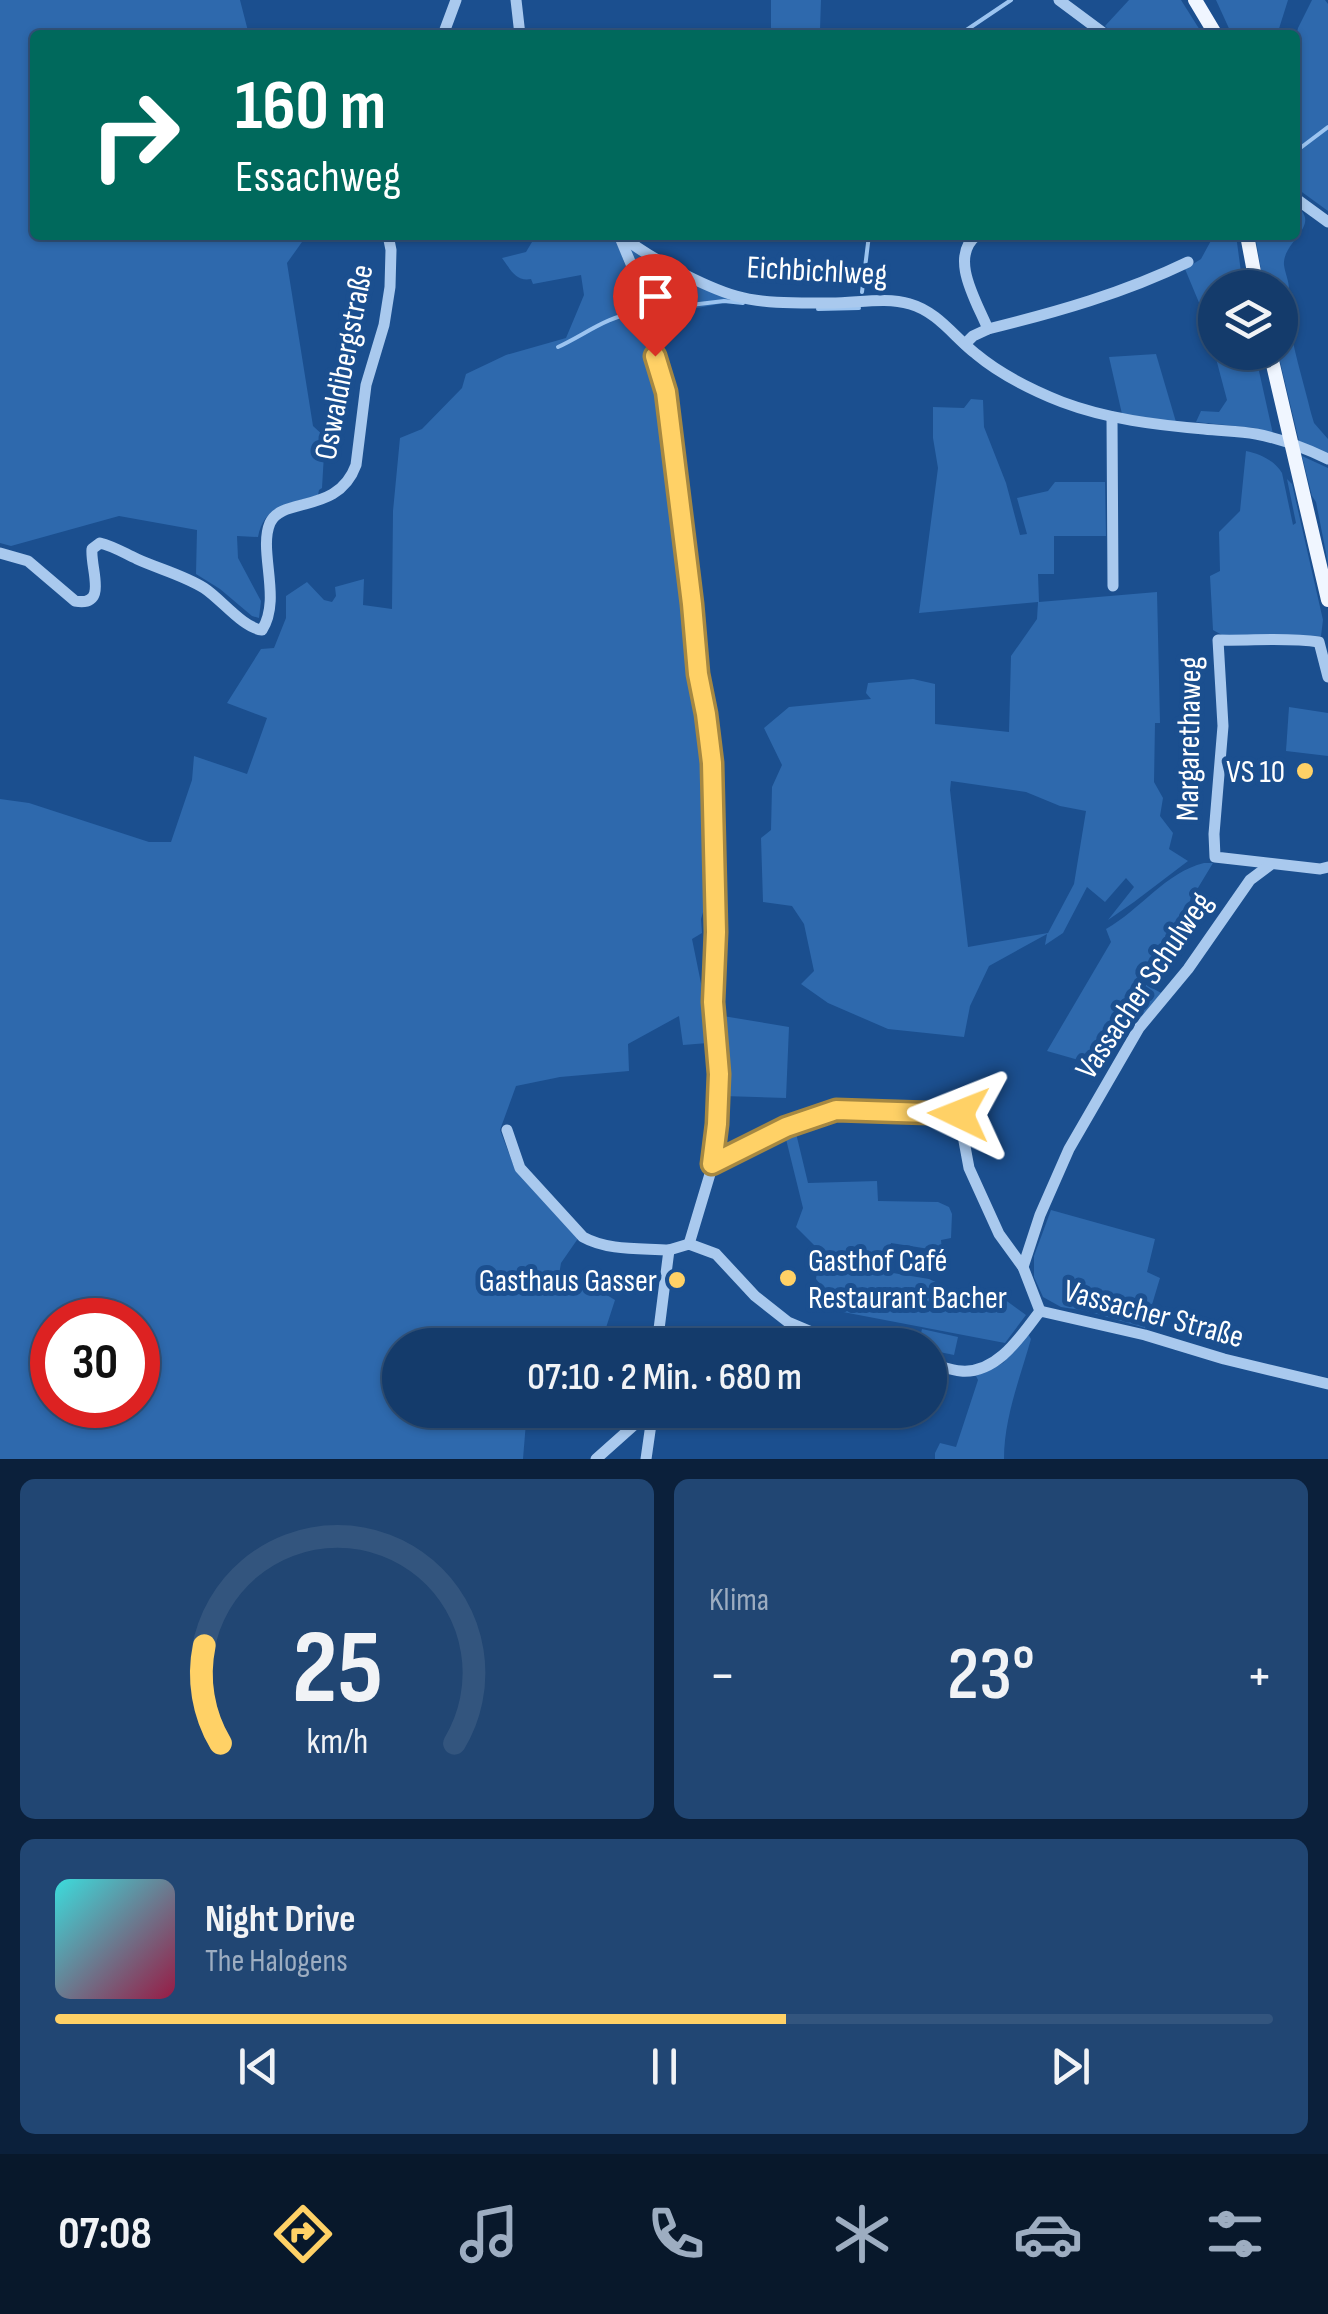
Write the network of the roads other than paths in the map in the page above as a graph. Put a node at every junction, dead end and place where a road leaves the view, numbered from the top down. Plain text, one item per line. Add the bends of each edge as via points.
1 (456, 0) edge
2 (516, 0) edge
3 (1060, 0) edge
4 (1196, 0) edge
5 (1211, 0) edge
6 (1213, 29) edge
7 (446, 30) edge
8 (519, 30) edge
9 (1099, 30) edge
10 (1300, 202) edge
11 (1328, 222) edge
12 (389, 240) edge
13 (622, 240) edge
14 (626, 240) edge
15 (970, 240) edge
16 (1249, 240) edge
17 (1188, 262) dead end
18 (1253, 270) edge
19 (988, 329) junction
20 (965, 344) junction
21 (1274, 370) edge
22 (1112, 417) junction
23 (1326, 458) edge
24 (0, 553) edge
25 (1114, 586) dead end
26 (1328, 600) edge
27 (1328, 677) edge
28 (1270, 865) junction
29 (1328, 867) edge
30 (507, 1130) dead end
31 (712, 1164) junction
32 (690, 1244) junction
33 (670, 1250) junction
34 (1024, 1268) junction
35 (1040, 1311) junction
36 (659, 1328) edge
37 (802, 1328) edge
38 (947, 1368) edge
39 (1328, 1384) edge
40 (631, 1428) edge
41 (650, 1428) edge
42 (596, 1459) edge
43 (646, 1459) edge

1 - 7 street
2 - 8 street
3 - 9 street
4 - 6 main road
5 - 6 main road
10 - 11 street
12 - 24 street, Oswaldibergstraße via 390,288 366,385 356,465 333,496 271,520 270,601 262,630 204,588 106,544 92,549 95,597 81,603 28,562
13 - 31 street via 666,392 712,763 719,1074
14 - 20 street, Eichbichlweg via 738,296 913,304
15 - 19 street via 963,256 966,274
16 - 18 main road
17 - 19 street via 1110,296
19 - 20 street
20 - 22 street, Eichbichlweg via 1027,386
21 - 26 main road
22 - 23 street, Eichbichlweg via 1254,434
22 - 25 street
27 - 28 street, Margarethaweg via 1319,642 1218,640 1223,726 1215,857
28 - 29 street
28 - 34 street, Vassacher Schulweg via 1250,880 1140,1028 1069,1150
30 - 33 street via 520,1168 582,1238
31 - 32 street
31 - 34 street via 836,1110 959,1114 969,1168 998,1234
32 - 33 street
32 - 37 street via 716,1254 755,1296
33 - 36 street
34 - 35 street
35 - 38 street, Vassacher Straße via 1007,1353 964,1372
35 - 39 street, Vassacher Straße
40 - 42 street
41 - 43 street

